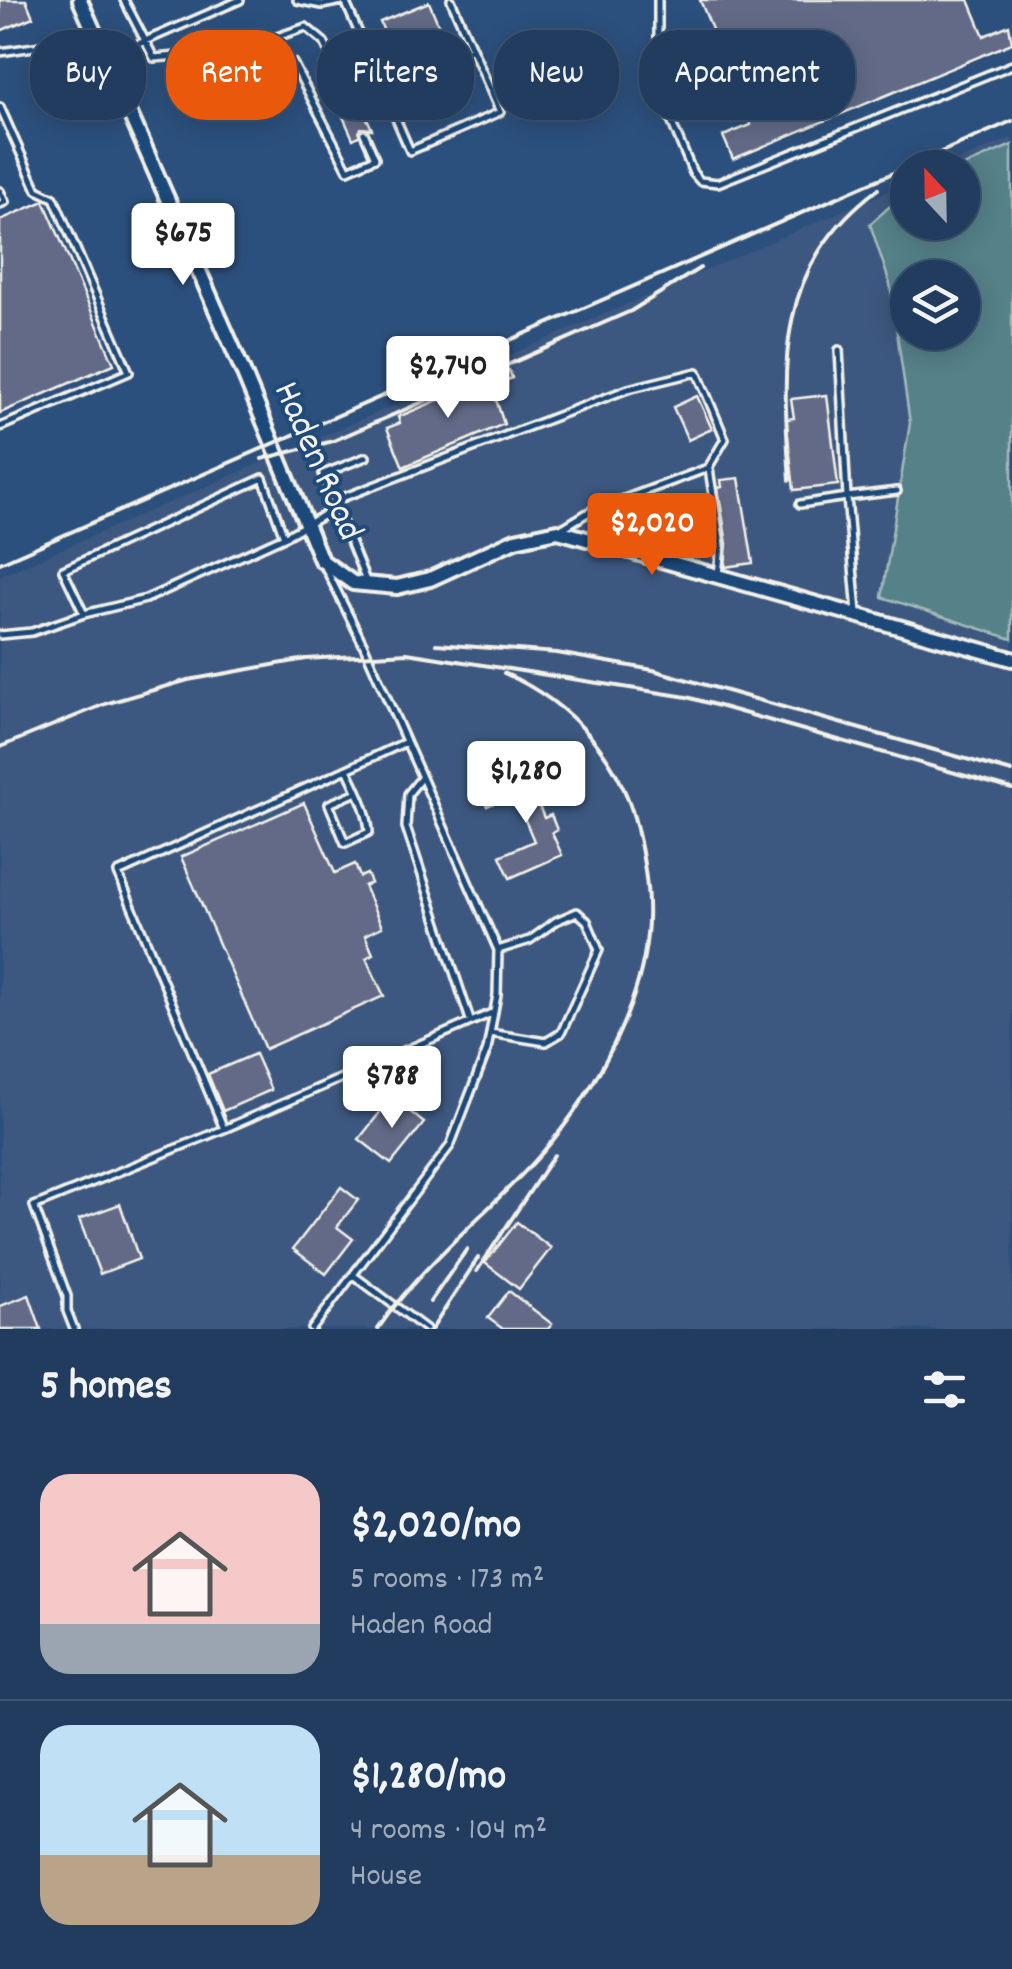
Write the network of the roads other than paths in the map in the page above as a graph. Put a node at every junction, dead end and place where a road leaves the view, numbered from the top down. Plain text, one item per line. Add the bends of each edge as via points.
1 (80, 0) edge
2 (124, 0) edge
3 (240, 0) edge
4 (297, 0) edge
5 (346, 0) edge
6 (451, 0) edge
7 (658, 0) edge
8 (93, 30) edge
9 (138, 30) edge
10 (359, 30) edge
11 (464, 30) edge
12 (146, 41) edge
13 (146, 46) edge
14 (30, 48) edge
15 (0, 52) edge
16 (474, 53) edge
17 (166, 57) edge
18 (1012, 66) edge
19 (297, 71) edge
20 (0, 107) edge
21 (132, 120) edge
22 (397, 120) edge
23 (364, 133) dead end
24 (0, 191) edge
25 (2, 203) edge
26 (839, 350) dead end
27 (0, 427) edge
28 (366, 457) dead end
29 (708, 468) junction
30 (896, 491) dead end
31 (847, 497) junction
32 (336, 504) junction
33 (800, 504) dead end
34 (305, 524) junction
35 (558, 531) junction
36 (284, 536) junction
37 (322, 560) junction
38 (718, 575) junction
39 (368, 587) junction
40 (84, 614) junction
41 (858, 616) junction
42 (0, 636) edge
43 (1012, 660) edge
44 (406, 742) junction
45 (347, 769) junction
46 (422, 777) junction
47 (357, 792) junction
48 (498, 950) junction
49 (494, 1012) junction
50 (470, 1020) junction
51 (490, 1033) junction
52 (224, 1130) junction
53 (353, 1275) junction
54 (74, 1329) edge
55 (312, 1329) edge
56 (426, 1329) edge

1 - 8 street, Haden Road
2 - 9 lane
3 - 12 lane
4 - 5 lane
5 - 10 lane
6 - 11 lane
7 - 18 lane via 658,90 693,173 708,184
13 - 17 lane via 154,58
14 - 15 lane
16 - 22 lane via 500,112 410,151
19 - 23 lane via 348,170 375,158
20 - 27 lane via 37,190 54,198 129,372
21 - 34 street, Haden Road
24 - 25 lane
26 - 31 lane
28 - 32 lane via 323,474
29 - 32 lane via 726,439 697,372 628,389
29 - 35 lane via 588,512
29 - 38 lane via 721,546
30 - 31 lane
31 - 33 lane
31 - 41 lane
32 - 34 lane
32 - 39 lane
34 - 36 lane
34 - 37 street, Haden Road
35 - 38 street, Haden Road
35 - 39 street, Haden Road via 514,540 413,584
36 - 40 lane via 146,599
36 - 40 lane via 263,478 63,570
37 - 39 street, Haden Road via 341,577
37 - 44 lane
38 - 41 street, Haden Road
40 - 42 lane
41 - 43 street, Haden Road
44 - 45 lane
44 - 46 lane
45 - 47 lane
45 - 52 lane via 118,873
46 - 48 lane
46 - 50 lane via 408,794 406,827
47 - 47 lane via 369,832 346,843 329,804
48 - 49 lane
48 - 51 lane via 577,912 588,921 599,950 561,1033 546,1042
49 - 50 lane
49 - 51 lane
50 - 52 lane
51 - 53 lane via 450,1146
52 - 54 lane via 34,1206
53 - 55 lane
53 - 56 lane

